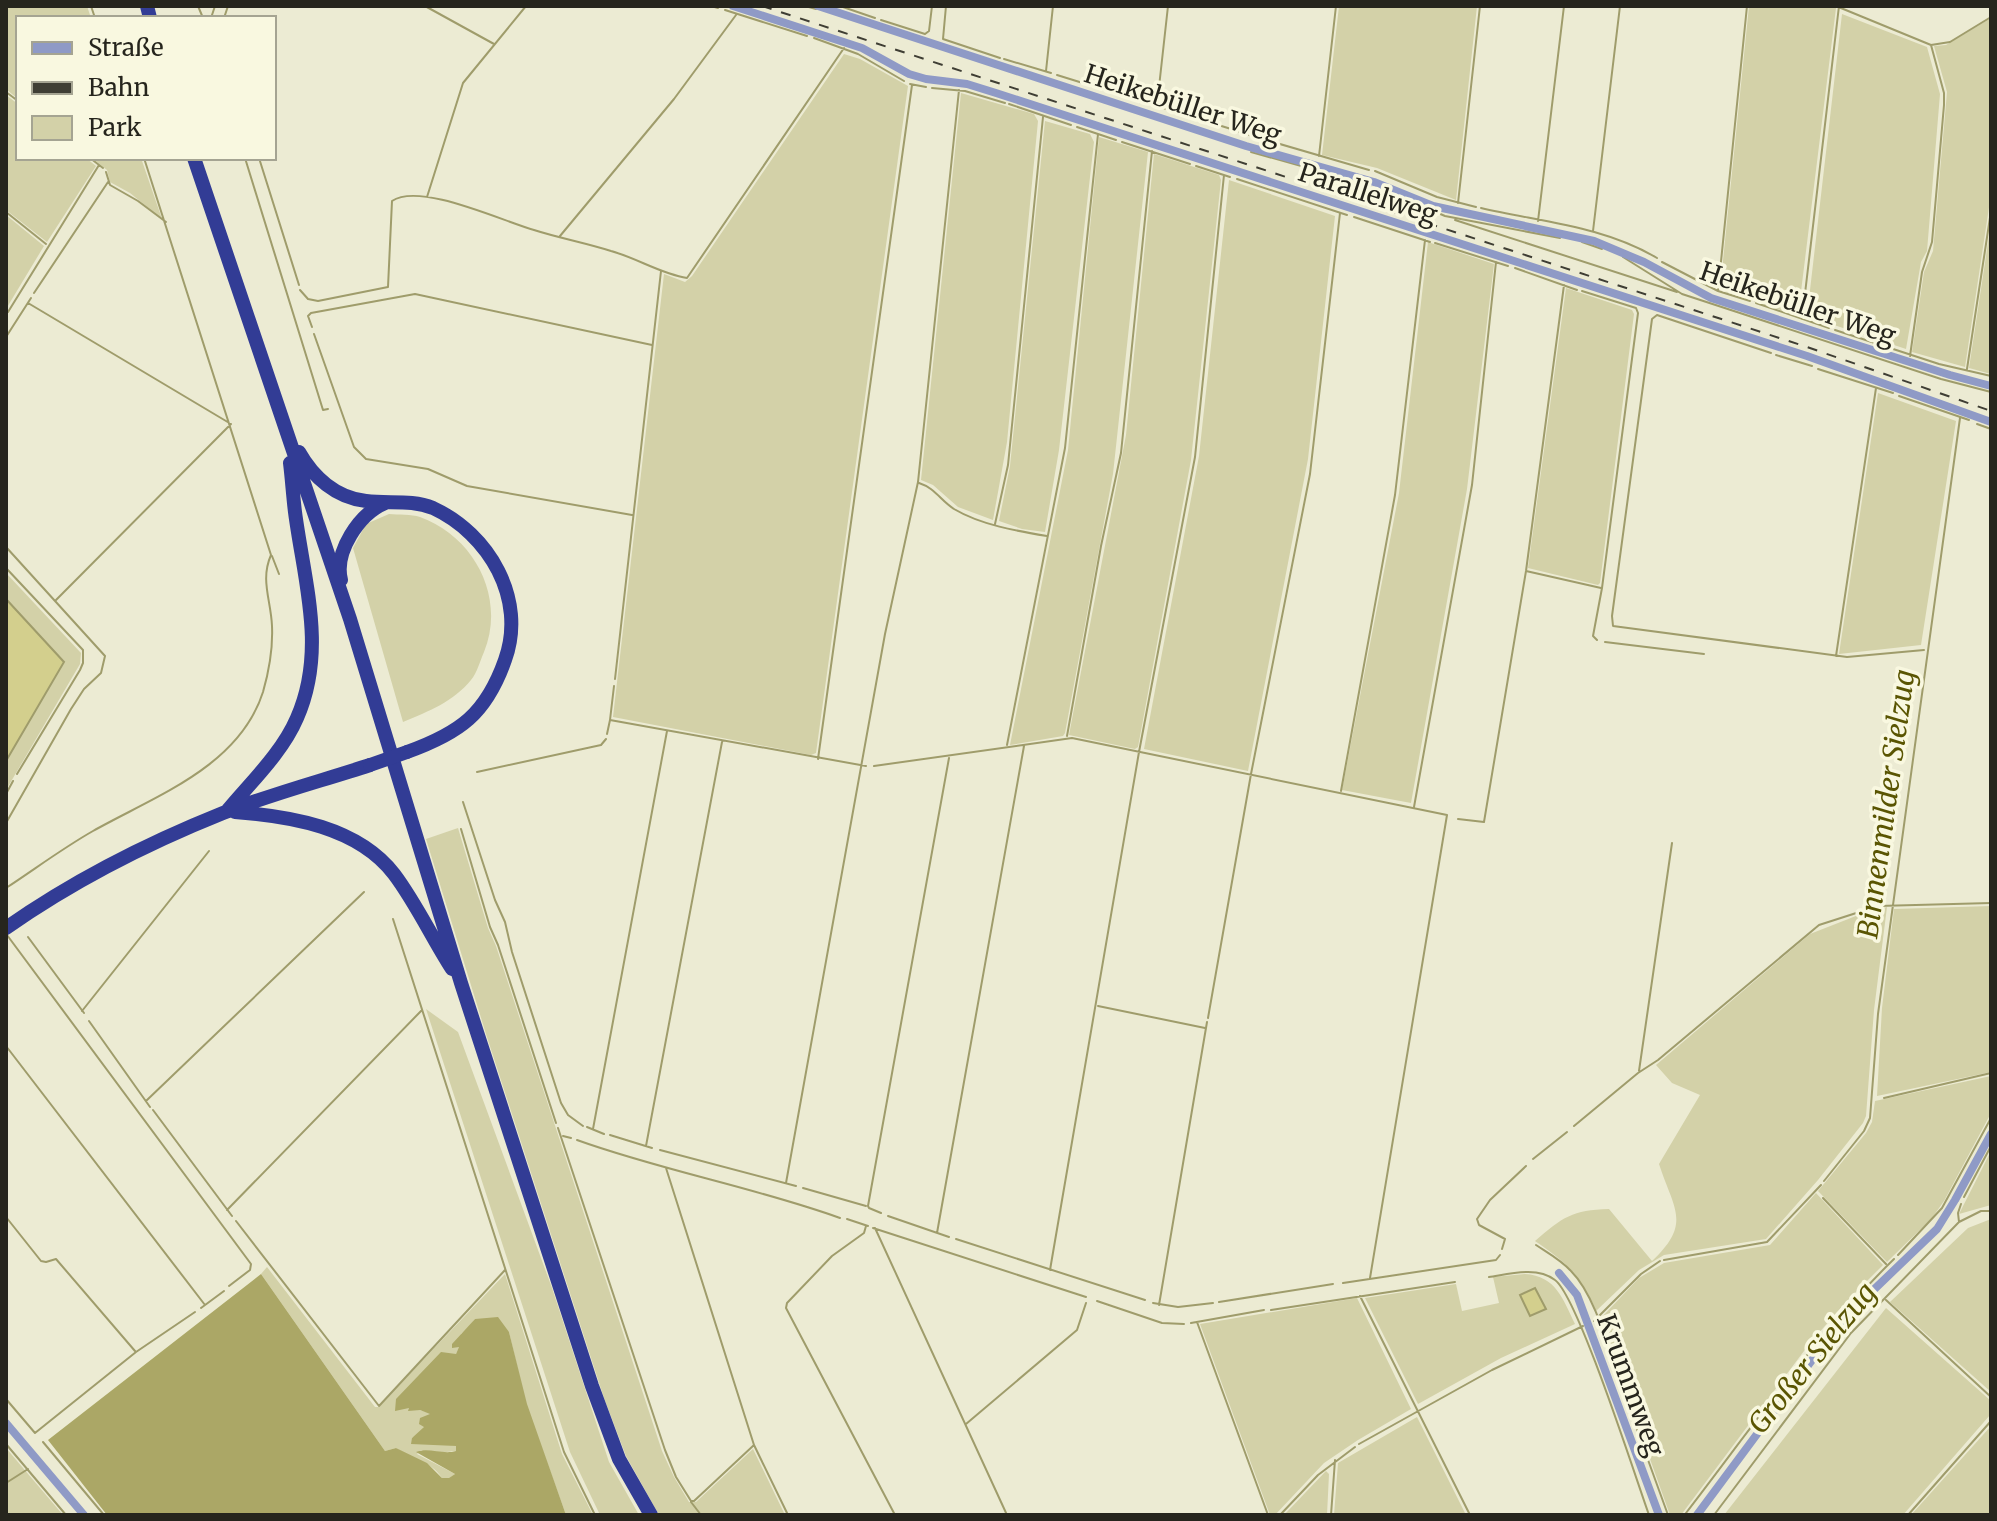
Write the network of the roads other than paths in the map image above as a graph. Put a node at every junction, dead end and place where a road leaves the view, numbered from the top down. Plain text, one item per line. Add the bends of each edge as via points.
1 (733, 6) edge
2 (818, 6) edge
3 (195, 160) edge
4 (1991, 386) edge
5 (1991, 422) edge
6 (287, 436) junction
7 (387, 502) junction
8 (350, 619) junction
9 (227, 811) junction
10 (6, 928) edge
11 (461, 983) junction
12 (1991, 1134) edge
13 (1559, 1273) dead end
14 (6, 1423) edge
15 (84, 1515) edge
16 (651, 1515) edge
17 (1659, 1515) edge
18 (1697, 1515) edge

1 - 5 street, Parallelweg via 862,48 909,74 996,93 1792,351
2 - 4 street, Heikebüller Weg via 1246,146 1374,182 1433,206 1594,241 1711,298
3 - 6 highway
6 - 7 highway via 326,484 358,500
6 - 8 highway
6 - 9 highway via 312,610 309,674 289,732
7 - 8 highway via 359,523 343,553 338,570
7 - 9 highway, bridge via 432,508 477,540 500,573 510,606 510,633 493,690 465,725 438,740
8 - 11 highway
9 - 10 highway via 138,851
9 - 11 highway via 319,826 366,848 394,874
11 - 16 highway via 592,1386 619,1459
12 - 18 street via 1937,1229 1862,1301 1812,1360
13 - 17 street, Krummweg via 1577,1295
14 - 15 street

